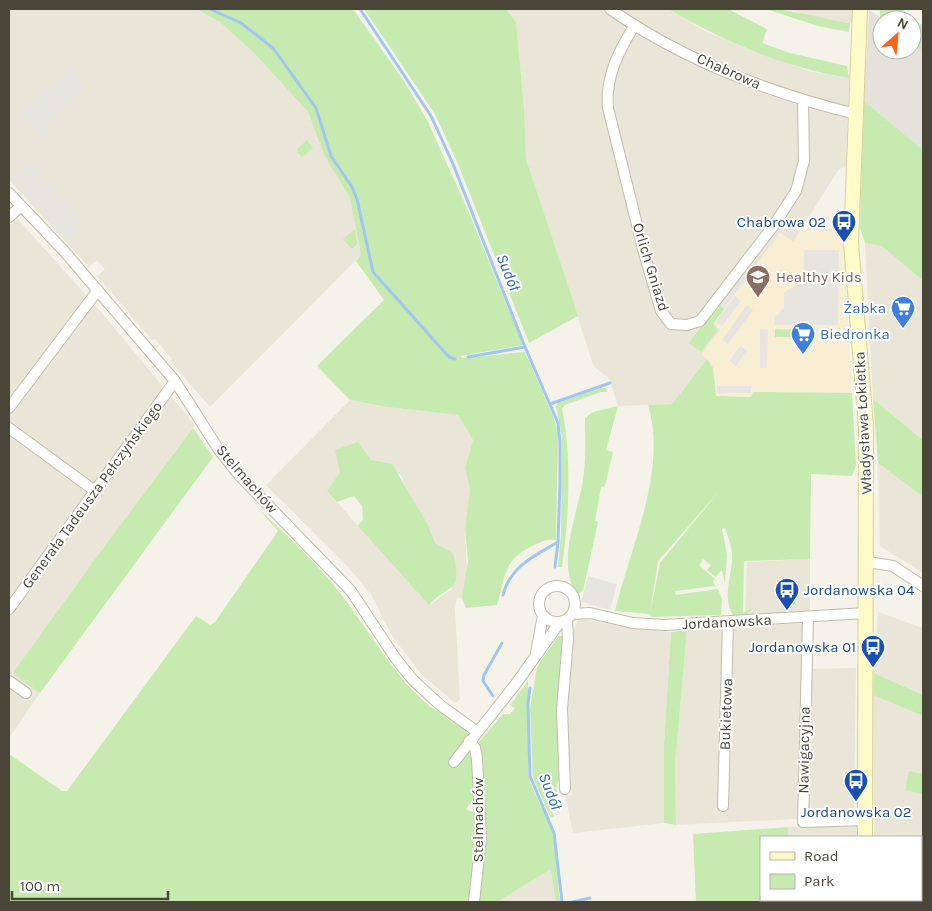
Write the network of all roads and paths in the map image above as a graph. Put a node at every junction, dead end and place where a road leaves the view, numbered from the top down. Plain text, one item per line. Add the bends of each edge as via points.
1 (610, 9) edge
2 (860, 9) edge
3 (634, 26) junction
4 (803, 101) junction
5 (856, 114) junction
6 (9, 193) edge
7 (21, 206) junction
8 (9, 217) edge
9 (98, 290) junction
10 (175, 382) junction
11 (9, 408) edge
12 (9, 428) edge
13 (95, 491) junction
14 (867, 562) junction
15 (923, 586) edge
16 (576, 603) junction
17 (9, 609) edge
18 (590, 613) junction
19 (866, 613) junction
20 (543, 615) junction
21 (808, 617) junction
22 (566, 618) junction
23 (728, 623) junction
24 (536, 654) junction
25 (9, 681) edge
26 (26, 693) dead end
27 (476, 731) junction
28 (469, 741) junction
29 (454, 762) dead end
30 (564, 789) dead end
31 (723, 806) dead end
32 (865, 820) junction
33 (865, 836) edge
34 (474, 902) edge

1 - 3 street, Chabrowa
2 - 5 street, Władysława Łokietka
3 - 4 street, Chabrowa via 747,82
3 - 4 street, Orlich Gniazd via 619,51 611,75 608,108 644,253 661,311 671,324 686,325 700,321 796,191 804,161
4 - 5 street, Chabrowa
5 - 14 street, Władysława Łokietka via 851,243 866,427
6 - 7 street, Stelmachów
7 - 8 street
7 - 9 street, Stelmachów
9 - 10 street, Stelmachów
9 - 11 street
10 - 13 street, Generała Tadeusza Pełczyńskiego
10 - 27 street, Stelmachów via 230,465 338,576 363,606 396,660 413,680
12 - 13 street
13 - 17 street, Generała Tadeusza Pełczyńskiego
14 - 15 street via 894,566
14 - 19 street, Władysława Łokietka
16 - 18 street
16 - 20 street via 565,587 550,587 539,600
16 - 22 street
18 - 22 street
18 - 23 street, Jordanowska via 633,623
19 - 21 street, Jordanowska
19 - 32 street, Władysława Łokietka
20 - 22 street via 550,621
20 - 24 street
21 - 23 street, Jordanowska
21 - 32 street, Nawigacyjna via 802,822
22 - 24 street
22 - 30 street via 568,639 562,709
23 - 31 street, Bukietowa
24 - 27 street
25 - 26 street
27 - 28 street
28 - 29 street
28 - 34 street, Stelmachów via 476,751 480,809
32 - 33 street, Władysława Łokietka

